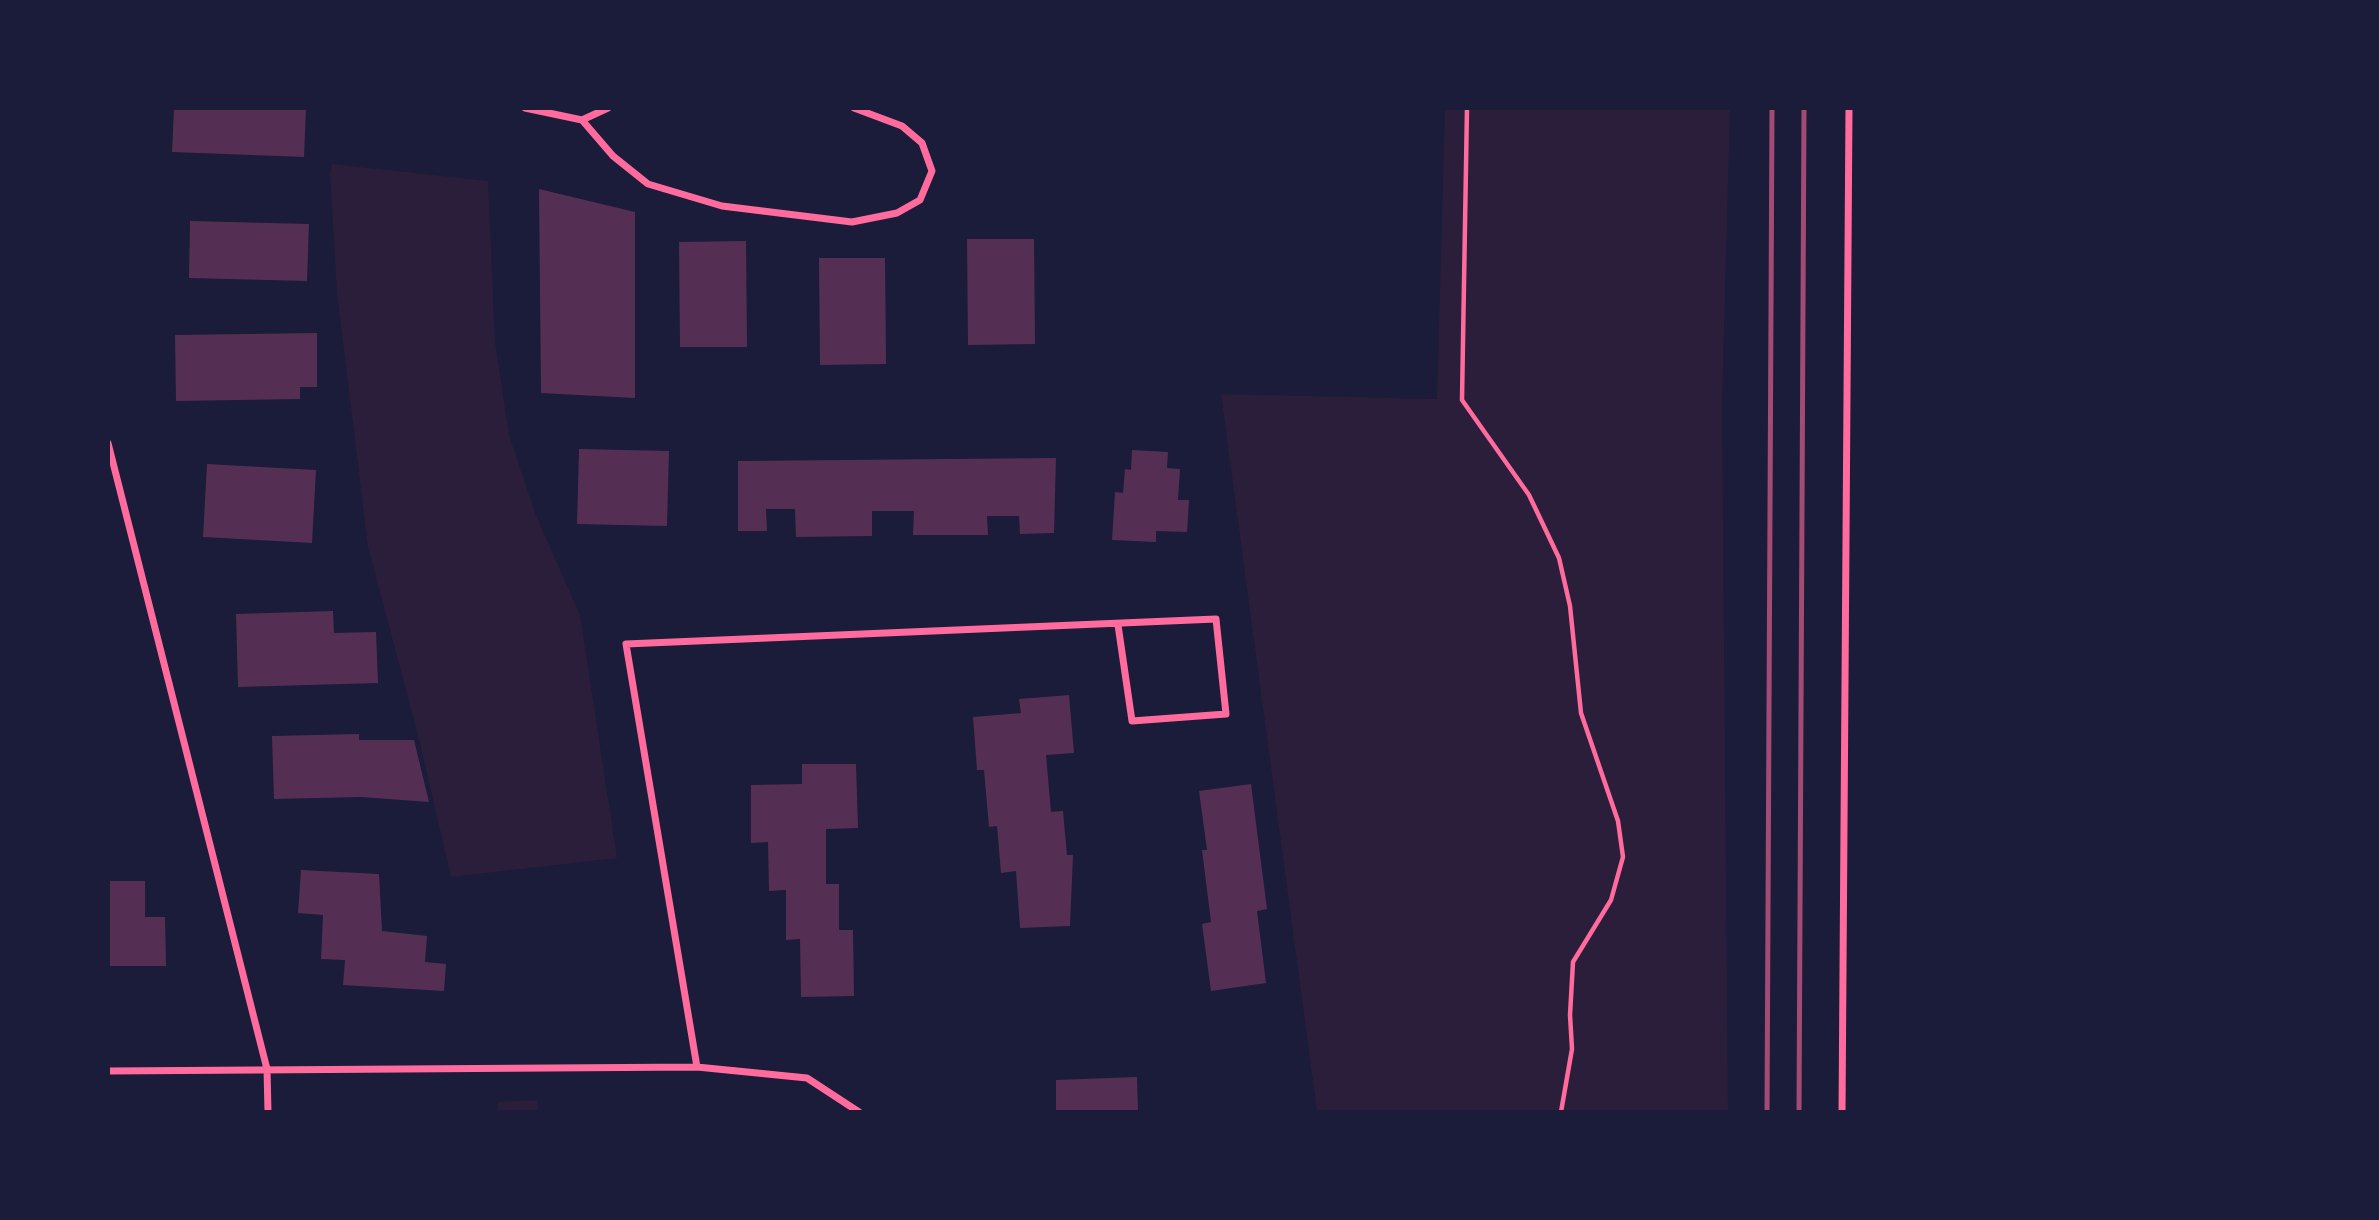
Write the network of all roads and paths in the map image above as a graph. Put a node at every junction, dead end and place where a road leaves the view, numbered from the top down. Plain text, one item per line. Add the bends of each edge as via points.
1 (525, 108) edge
2 (608, 108) edge
3 (854, 108) edge
4 (1467, 108) edge
5 (1849, 108) edge
6 (582, 120) junction
7 (108, 443) edge
8 (1118, 625) junction
9 (697, 1067) junction
10 (267, 1069) junction
11 (108, 1071) edge
12 (268, 1111) edge
13 (859, 1111) edge
14 (1561, 1111) edge
15 (1842, 1111) edge

1 - 6 street
2 - 6 street
3 - 6 street via 902,126 922,144 932,171 920,200 897,213 852,222 722,206 648,184 613,156
4 - 14 path via 1462,400 1529,495 1559,558 1570,606 1581,713 1618,821 1623,857 1611,900 1573,962 1572,1049
5 - 15 street
7 - 10 street
8 - 8 street via 1132,722 1226,714 1216,619
8 - 9 street via 626,644
9 - 10 street
9 - 13 street via 807,1078
10 - 11 street
10 - 12 street

